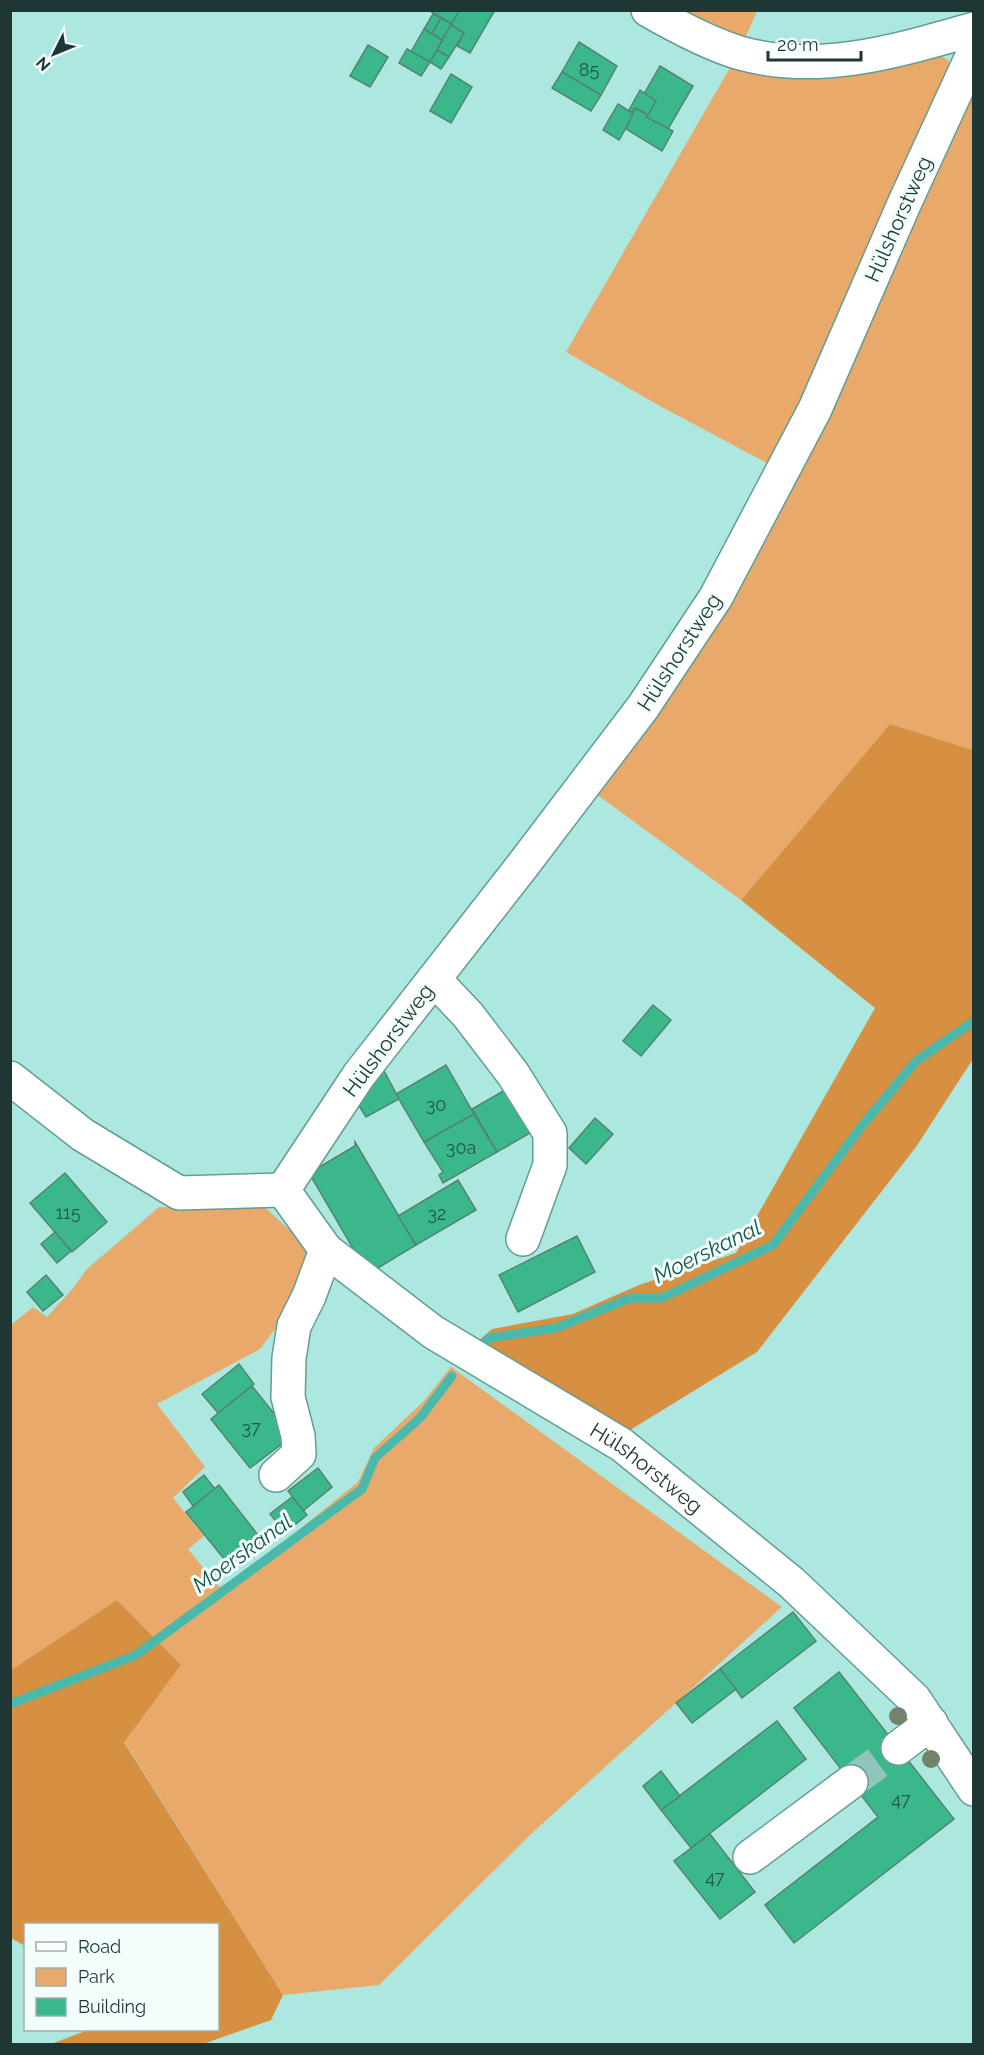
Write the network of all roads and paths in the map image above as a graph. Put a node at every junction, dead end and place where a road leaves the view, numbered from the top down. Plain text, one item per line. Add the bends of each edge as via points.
1 (648, 10) edge
2 (974, 28) edge
3 (974, 52) edge
4 (434, 979) junction
5 (11, 1080) edge
6 (283, 1190) junction
7 (524, 1239) dead end
8 (326, 1250) junction
9 (276, 1475) dead end
10 (931, 1723) junction
11 (898, 1748) tunnel mouth
12 (851, 1782) tunnel mouth
13 (974, 1789) edge
14 (750, 1857) dead end

1 - 2 street via 739,52 798,63 906,49
3 - 4 street, Hülshorstweg via 815,410 716,597 643,707
4 - 6 street, Hülshorstweg via 359,1075
4 - 7 street via 468,1015 513,1074 550,1133 550,1165
5 - 6 street via 83,1135 179,1193
6 - 8 street, Hülshorstweg
8 - 9 street via 294,1326 289,1358 288,1397 299,1454
8 - 10 street, Hülshorstweg via 433,1332 622,1445 792,1583 914,1699
10 - 11 street
10 - 13 street, Hülshorstweg
12 - 14 street

